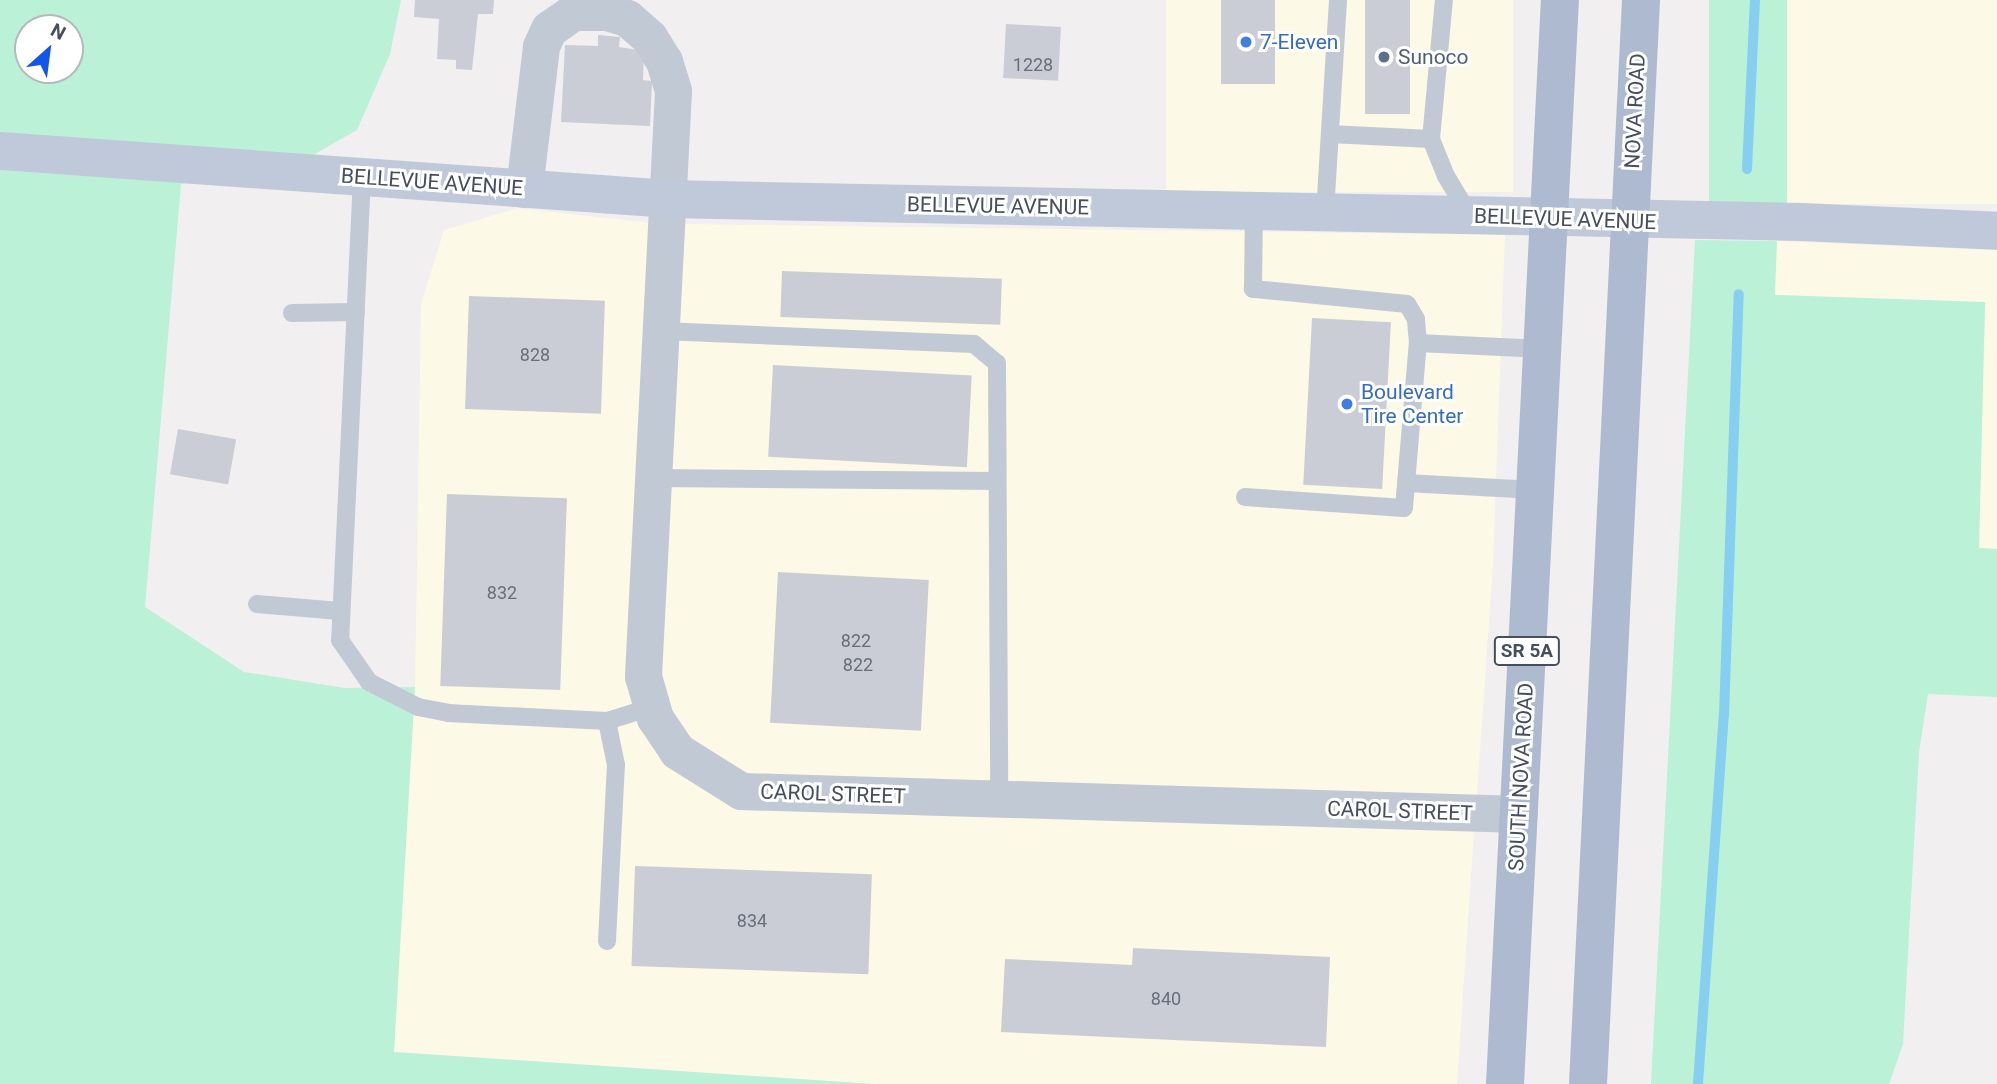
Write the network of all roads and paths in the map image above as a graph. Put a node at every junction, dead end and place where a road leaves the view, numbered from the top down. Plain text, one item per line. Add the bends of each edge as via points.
1 (1338, 0) edge
2 (1444, 0) edge
3 (1560, 0) edge
4 (1641, 0) edge
5 (1330, 134) junction
6 (1432, 139) junction
7 (0, 151) edge
8 (362, 177) junction
9 (524, 188) junction
10 (669, 199) junction
11 (1254, 212) junction
12 (1325, 213) junction
13 (1470, 216) junction
14 (1549, 218) junction
15 (1629, 221) junction
16 (1997, 231) edge
17 (356, 312) junction
18 (292, 313) dead end
19 (662, 331) junction
20 (1418, 344) junction
21 (1542, 349) junction
22 (654, 478) junction
23 (997, 481) junction
24 (1406, 483) junction
25 (1535, 490) junction
26 (1245, 497) dead end
27 (257, 604) dead end
28 (341, 611) junction
29 (652, 707) junction
30 (607, 721) junction
31 (999, 799) junction
32 (1519, 814) junction
33 (607, 941) dead end
34 (1505, 1084) edge
35 (1588, 1084) edge

1 - 5 lane
2 - 6 lane
3 - 14 main road, SR 5A
4 - 15 main road, NOVA ROAD
5 - 6 lane
5 - 12 lane
6 - 13 lane via 1446,176
7 - 8 street, BELLEVUE AVENUE
8 - 9 street, BELLEVUE AVENUE
8 - 17 lane
9 - 10 street, BELLEVUE AVENUE
9 - 10 street, CAROL STREET via 541,46 549,29 573,12 606,12 626,18 649,37 664,61 673,91
10 - 11 street, BELLEVUE AVENUE
10 - 19 street, CAROL STREET
11 - 12 street, BELLEVUE AVENUE
11 - 20 lane via 1253,289 1407,304 1416,319
12 - 13 street, BELLEVUE AVENUE
13 - 14 street, BELLEVUE AVENUE
14 - 15 street, BELLEVUE AVENUE
14 - 21 main road, SOUTH NOVA ROAD / SR 5A
15 - 16 street, BELLEVUE AVENUE via 1802,222
15 - 35 main road
17 - 18 lane
17 - 28 lane
19 - 22 street, CAROL STREET
19 - 23 lane via 975,344 997,363
20 - 21 lane
20 - 24 lane
21 - 25 main road, SOUTH NOVA ROAD / SR 5A
22 - 23 lane
22 - 29 street, CAROL STREET via 643,676
23 - 31 lane
24 - 25 lane
24 - 26 lane via 1404,508
25 - 32 main road, SOUTH NOVA ROAD / SR 5A
27 - 28 lane
28 - 30 lane via 340,640 369,682 418,707
29 - 30 lane
29 - 31 street, CAROL STREET via 677,751 741,791
30 - 33 lane via 616,765
31 - 32 street, CAROL STREET
32 - 34 main road, SOUTH NOVA ROAD / SR 5A

